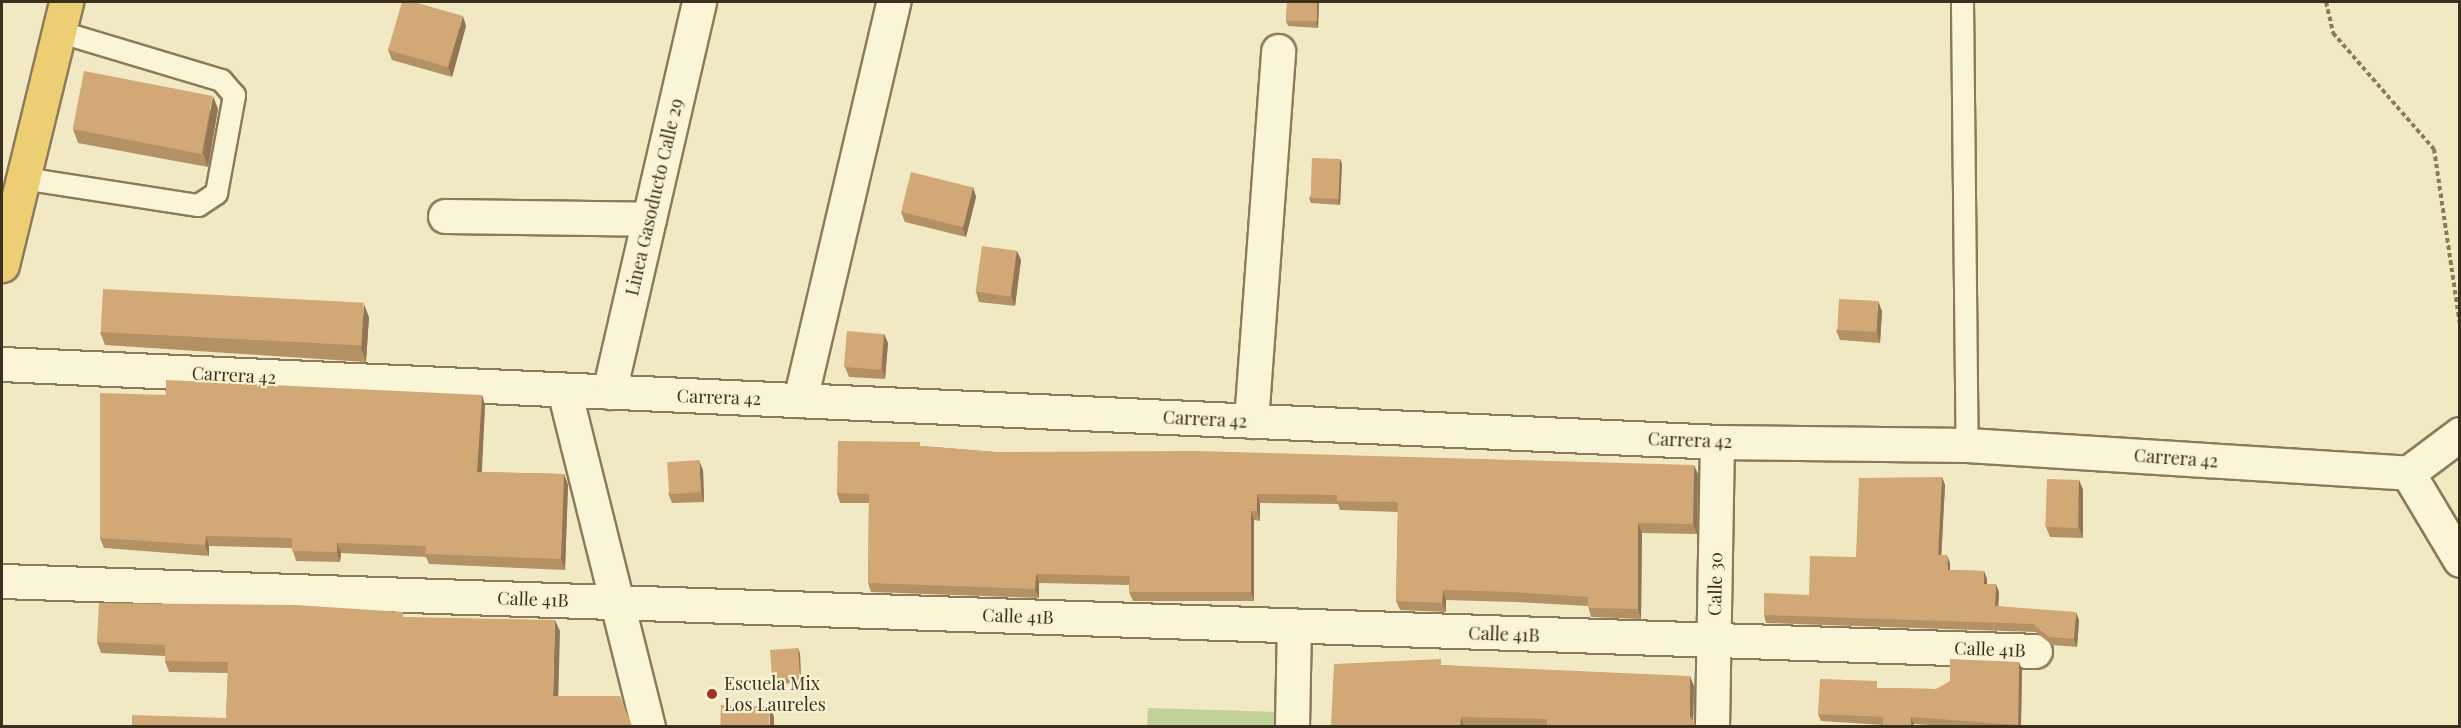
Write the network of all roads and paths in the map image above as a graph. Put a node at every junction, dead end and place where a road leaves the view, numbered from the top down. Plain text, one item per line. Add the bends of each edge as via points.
1 (699, 2) edge
2 (893, 2) edge
3 (1962, 2) edge
4 (2326, 2) edge
5 (62, 16) edge
6 (1278, 51) dead end
7 (23, 178) junction
8 (445, 216) dead end
9 (649, 219) junction
10 (2, 265) edge
11 (2460, 326) edge
12 (2, 364) edge
13 (564, 390) junction
14 (609, 392) junction
15 (800, 400) junction
16 (1251, 421) junction
17 (2460, 434) edge
18 (1717, 442) junction
19 (1967, 445) junction
20 (2408, 473) junction
21 (2460, 560) edge
22 (2, 581) edge
23 (617, 602) junction
24 (1294, 626) junction
25 (1714, 641) junction
26 (2035, 651) dead end
27 (648, 726) edge
28 (1292, 726) edge
29 (1712, 726) edge

1 - 9 street, Linea Gasoducto Calle 29
2 - 15 street
3 - 19 lane
4 - 11 path via 2333,33 2434,149
5 - 7 highway
5 - 7 lane via 220,80 234,95 216,193 198,205
6 - 16 street
7 - 10 highway
8 - 9 street
9 - 14 street, Linea Gasoducto Calle 29
12 - 13 street, Carrera 42
13 - 14 street, Carrera 42
13 - 23 street
14 - 15 street, Carrera 42
15 - 16 street, Carrera 42
16 - 18 street, Carrera 42
17 - 20 street
18 - 19 street, Carrera 42
18 - 25 street, Calle 30
19 - 20 street, Carrera 42
20 - 21 street
22 - 23 street, Calle 41B
23 - 24 street, Calle 41B
23 - 27 street
24 - 25 street, Calle 41B
24 - 28 street
25 - 26 street, Calle 41B
25 - 29 street, Calle 30

